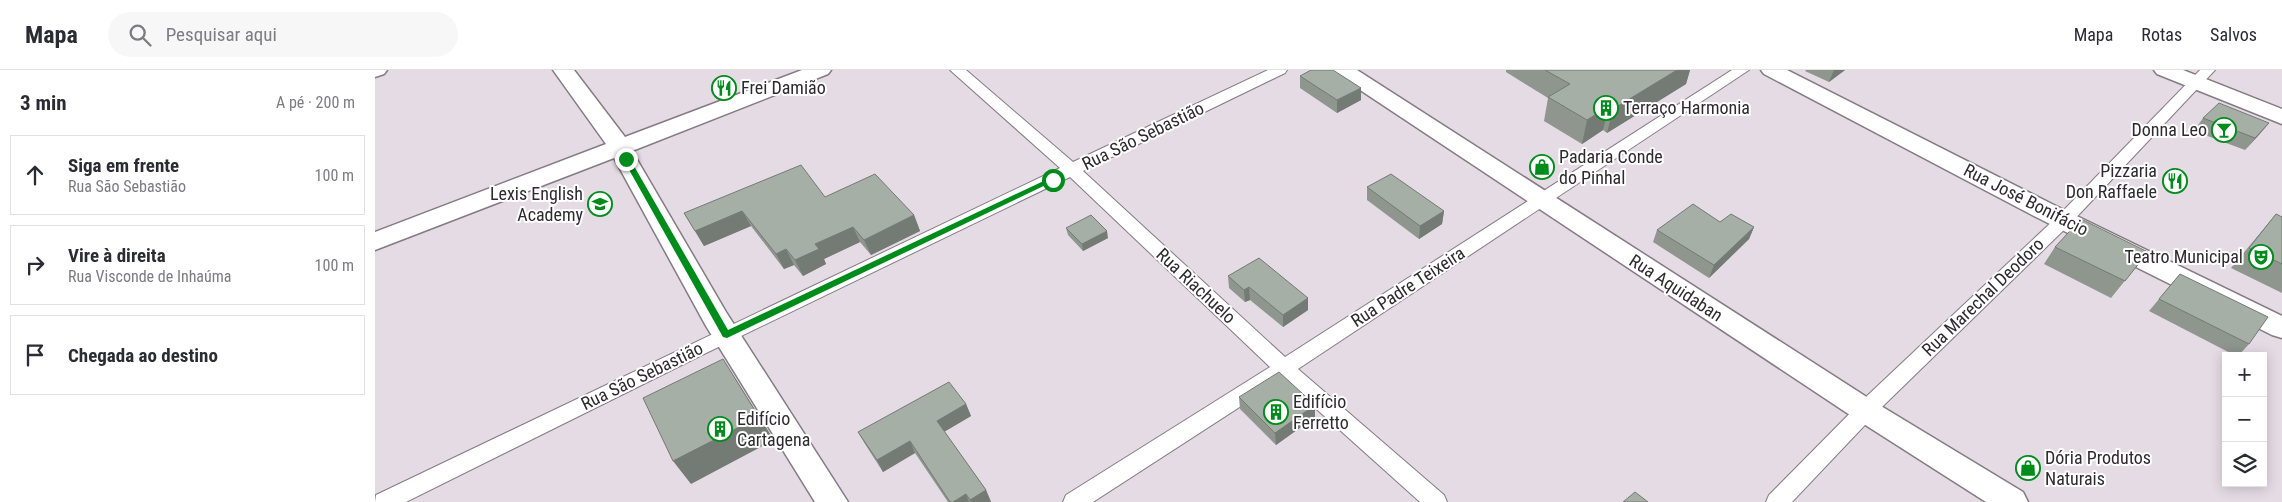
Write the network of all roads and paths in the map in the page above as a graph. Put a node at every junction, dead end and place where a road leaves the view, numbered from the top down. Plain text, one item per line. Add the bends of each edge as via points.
1 (563, 70) edge
2 (821, 70) edge
3 (957, 70) edge
4 (1280, 70) edge
5 (1343, 70) edge
6 (1742, 70) edge
7 (1771, 70) edge
8 (2164, 70) edge
9 (2202, 76) edge
10 (2282, 117) edge
11 (619, 147) junction
12 (1072, 170) junction
13 (1541, 200) junction
14 (2064, 220) junction
15 (375, 241) edge
16 (2282, 328) edge
17 (727, 335) junction
18 (1285, 368) junction
19 (1866, 411) junction
20 (384, 502) edge
21 (832, 502) edge
22 (1074, 502) edge
23 (1436, 502) edge
24 (1777, 502) edge
25 (2012, 502) edge

1 - 11 street
2 - 11 street
3 - 12 street, Rua Riachuelo
4 - 12 street, Rua São Sebastião
5 - 13 street, Rua Aquidaban
6 - 13 street, Rua Padre Teixeira
7 - 14 street, Rua José Bonifácio
8 - 9 street
9 - 10 street
9 - 14 street, Rua Marechal Deodoro
11 - 15 street
11 - 17 street
12 - 17 street, Rua São Sebastião
12 - 18 street, Rua Riachuelo
13 - 18 street, Rua Padre Teixeira
13 - 19 street, Rua Aquidaban
14 - 16 street, Rua José Bonifácio
14 - 19 street, Rua Marechal Deodoro
17 - 20 street, Rua São Sebastião
17 - 21 street
18 - 22 street, Rua Padre Teixeira
18 - 23 street, Rua Riachuelo
19 - 24 street, Rua Marechal Deodoro
19 - 25 street, Rua Aquidaban

